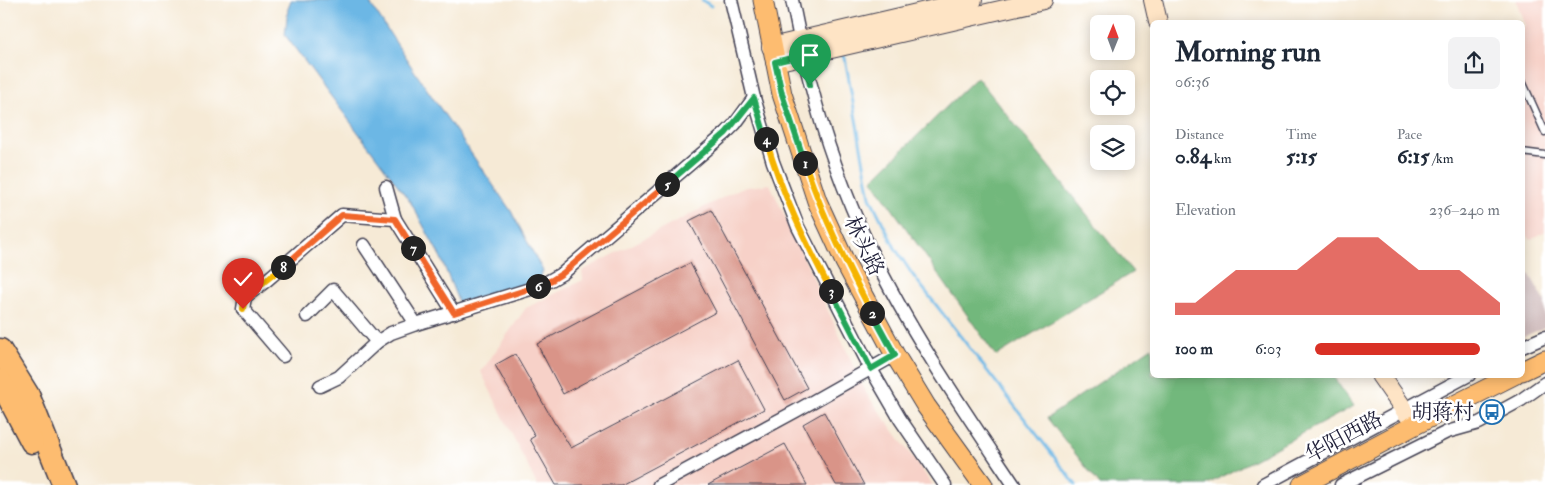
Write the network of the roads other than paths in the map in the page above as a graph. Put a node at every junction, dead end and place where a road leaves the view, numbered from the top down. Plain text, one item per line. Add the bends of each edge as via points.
1 (731, 0) edge
2 (763, 0) edge
3 (792, 0) edge
4 (972, 0) edge
5 (1043, 0) edge
6 (1153, 0) edge
7 (1158, 20) edge
8 (802, 48) junction
9 (773, 54) junction
10 (1525, 87) edge
11 (754, 98) junction
12 (1545, 132) edge
13 (1525, 152) edge
14 (1545, 154) edge
15 (386, 187) dead end
16 (395, 219) junction
17 (364, 245) dead end
18 (454, 313) junction
19 (307, 316) dead end
20 (416, 324) junction
21 (1545, 337) edge
22 (377, 342) junction
23 (1525, 347) edge
24 (0, 350) edge
25 (895, 355) junction
26 (283, 356) dead end
27 (1545, 360) edge
28 (871, 369) junction
29 (1525, 370) edge
30 (1382, 378) edge
31 (1463, 378) edge
32 (1508, 378) edge
33 (0, 381) edge
34 (1545, 384) edge
35 (320, 386) dead end
36 (1404, 409) junction
37 (1416, 424) junction
38 (48, 485) edge
39 (64, 485) edge
40 (659, 485) edge
41 (946, 485) edge
42 (983, 485) edge
43 (1014, 485) edge
44 (1263, 485) edge
45 (1302, 485) edge
46 (1341, 485) edge

1 - 11 street
2 - 9 main road, 林头路
3 - 8 street
4 - 8 main road
5 - 8 main road
6 - 7 main road
8 - 9 main road
8 - 43 street via 827,139 886,281 951,391
9 - 25 main road, 林头路 via 782,94 817,201 845,262
10 - 12 lane
11 - 18 street via 726,133 563,273 540,286
11 - 28 street via 773,162 798,227
13 - 14 lane
15 - 16 street
16 - 18 street
16 - 26 street via 342,215 245,297 243,309
17 - 20 street
18 - 20 street
19 - 22 street via 333,290
20 - 22 street
21 - 23 street
22 - 35 street via 339,377
24 - 39 highway via 28,395
25 - 28 street
25 - 42 main road, 林头路 via 926,406
27 - 29 main road
28 - 40 street
28 - 41 street via 900,419
30 - 36 main road
31 - 36 street
32 - 37 main road, 华阳西路
33 - 38 highway via 32,441
34 - 46 street via 1479,423 1447,432
36 - 37 main road
36 - 44 street
37 - 45 main road, 华阳西路

